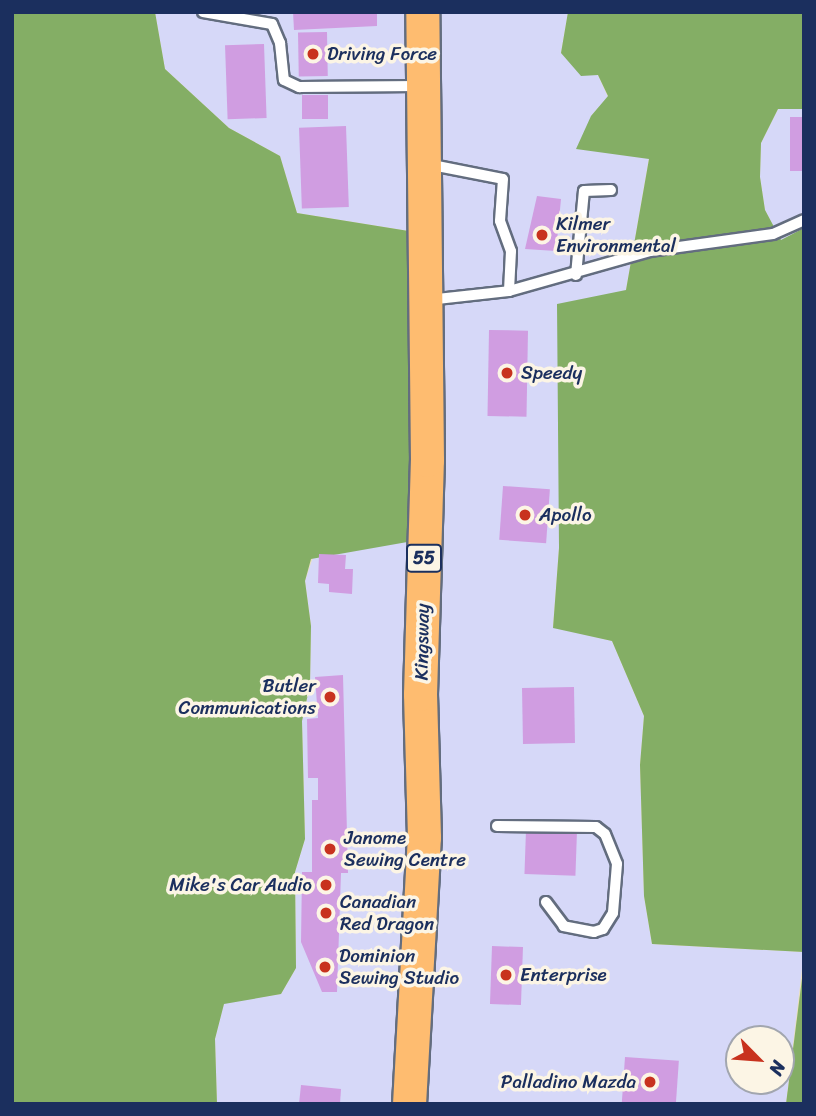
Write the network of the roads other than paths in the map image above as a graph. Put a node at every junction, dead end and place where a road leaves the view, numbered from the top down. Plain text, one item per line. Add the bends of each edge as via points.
1 (203, 12) edge
2 (422, 12) edge
3 (424, 86) junction
4 (424, 164) junction
5 (611, 190) dead end
6 (804, 220) edge
7 (576, 275) junction
8 (509, 291) junction
9 (425, 300) junction
10 (496, 826) dead end
11 (546, 902) dead end
12 (409, 1104) edge

1 - 3 lane via 272,24 280,43 284,80 299,87
2 - 3 main road, Kingsway / 55
3 - 4 main road, Kingsway / 55
4 - 8 lane via 503,179 500,221 511,251
4 - 9 main road, Kingsway / 55
5 - 7 lane via 584,191
6 - 7 lane via 773,234 650,251
7 - 8 lane
8 - 9 lane
9 - 12 main road, Kingsway / 55 via 427,460 421,694 425,837
10 - 11 lane via 596,827 605,834 618,864 613,913 603,929 594,932 564,926

